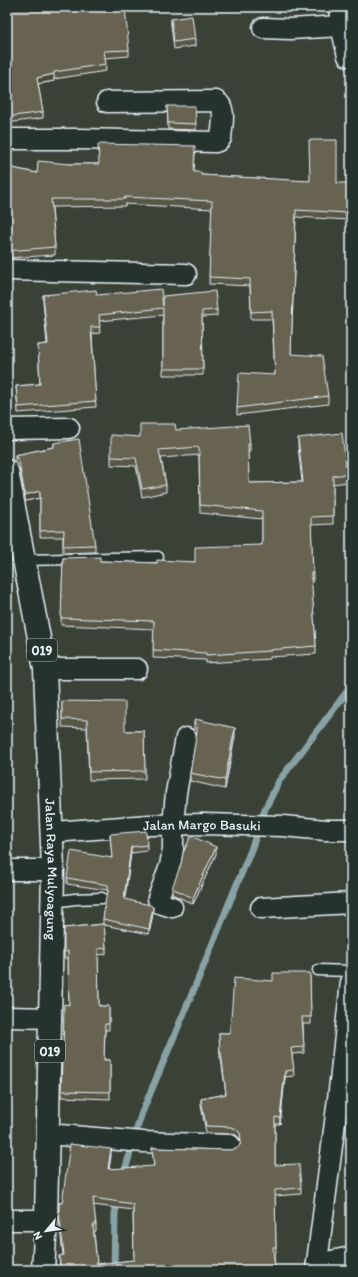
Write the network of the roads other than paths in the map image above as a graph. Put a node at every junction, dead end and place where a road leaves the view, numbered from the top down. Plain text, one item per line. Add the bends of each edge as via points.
1 (339, 7) edge
2 (340, 26) junction
3 (263, 28) dead end
4 (350, 61) edge
5 (107, 102) dead end
6 (7, 139) edge
7 (7, 270) edge
8 (186, 274) dead end
9 (69, 428) dead end
10 (7, 429) edge
11 (7, 472) edge
12 (158, 556) dead end
13 (24, 560) junction
14 (45, 669) junction
15 (138, 669) dead end
16 (186, 738) dead end
17 (173, 824) junction
18 (351, 830) edge
19 (52, 832) junction
20 (7, 870) edge
21 (53, 870) junction
22 (102, 898) dead end
23 (53, 902) junction
24 (351, 903) edge
25 (172, 907) dead end
26 (261, 908) dead end
27 (318, 970) dead end
28 (351, 971) edge
29 (351, 982) edge
30 (7, 1017) edge
31 (50, 1018) junction
32 (345, 1098) edge
33 (48, 1134) junction
34 (230, 1145) dead end
35 (7, 1220) edge
36 (46, 1220) junction
37 (351, 1257) edge
38 (316, 1267) edge
39 (44, 1270) edge

1 - 2 street
2 - 3 street
2 - 4 street
5 - 6 street via 216,101 222,109 221,138 215,142
7 - 8 street
9 - 10 street
11 - 13 main road, Jalan Raya Mulyoagung / 019
12 - 13 lane
13 - 14 main road, Jalan Raya Mulyoagung / 019
14 - 15 street
14 - 19 main road, Jalan Raya Mulyoagung / 019
16 - 17 street
17 - 18 street, Jalan Margo Basuki
17 - 19 street, Jalan Margo Basuki
17 - 25 street via 170,866 158,898 159,903
19 - 21 main road, Jalan Raya Mulyoagung / 019
20 - 21 street
21 - 23 main road, Jalan Raya Mulyoagung / 019
22 - 23 lane
23 - 31 main road, Jalan Raya Mulyoagung / 019
24 - 26 street
27 - 28 lane
29 - 32 street
30 - 31 street
31 - 33 main road, Jalan Raya Mulyoagung / 019
32 - 38 street
33 - 34 street via 143,1142
33 - 36 main road, Jalan Raya Mulyoagung / 019
35 - 36 street
36 - 39 main road, Jalan Raya Mulyoagung / 019
37 - 38 street

